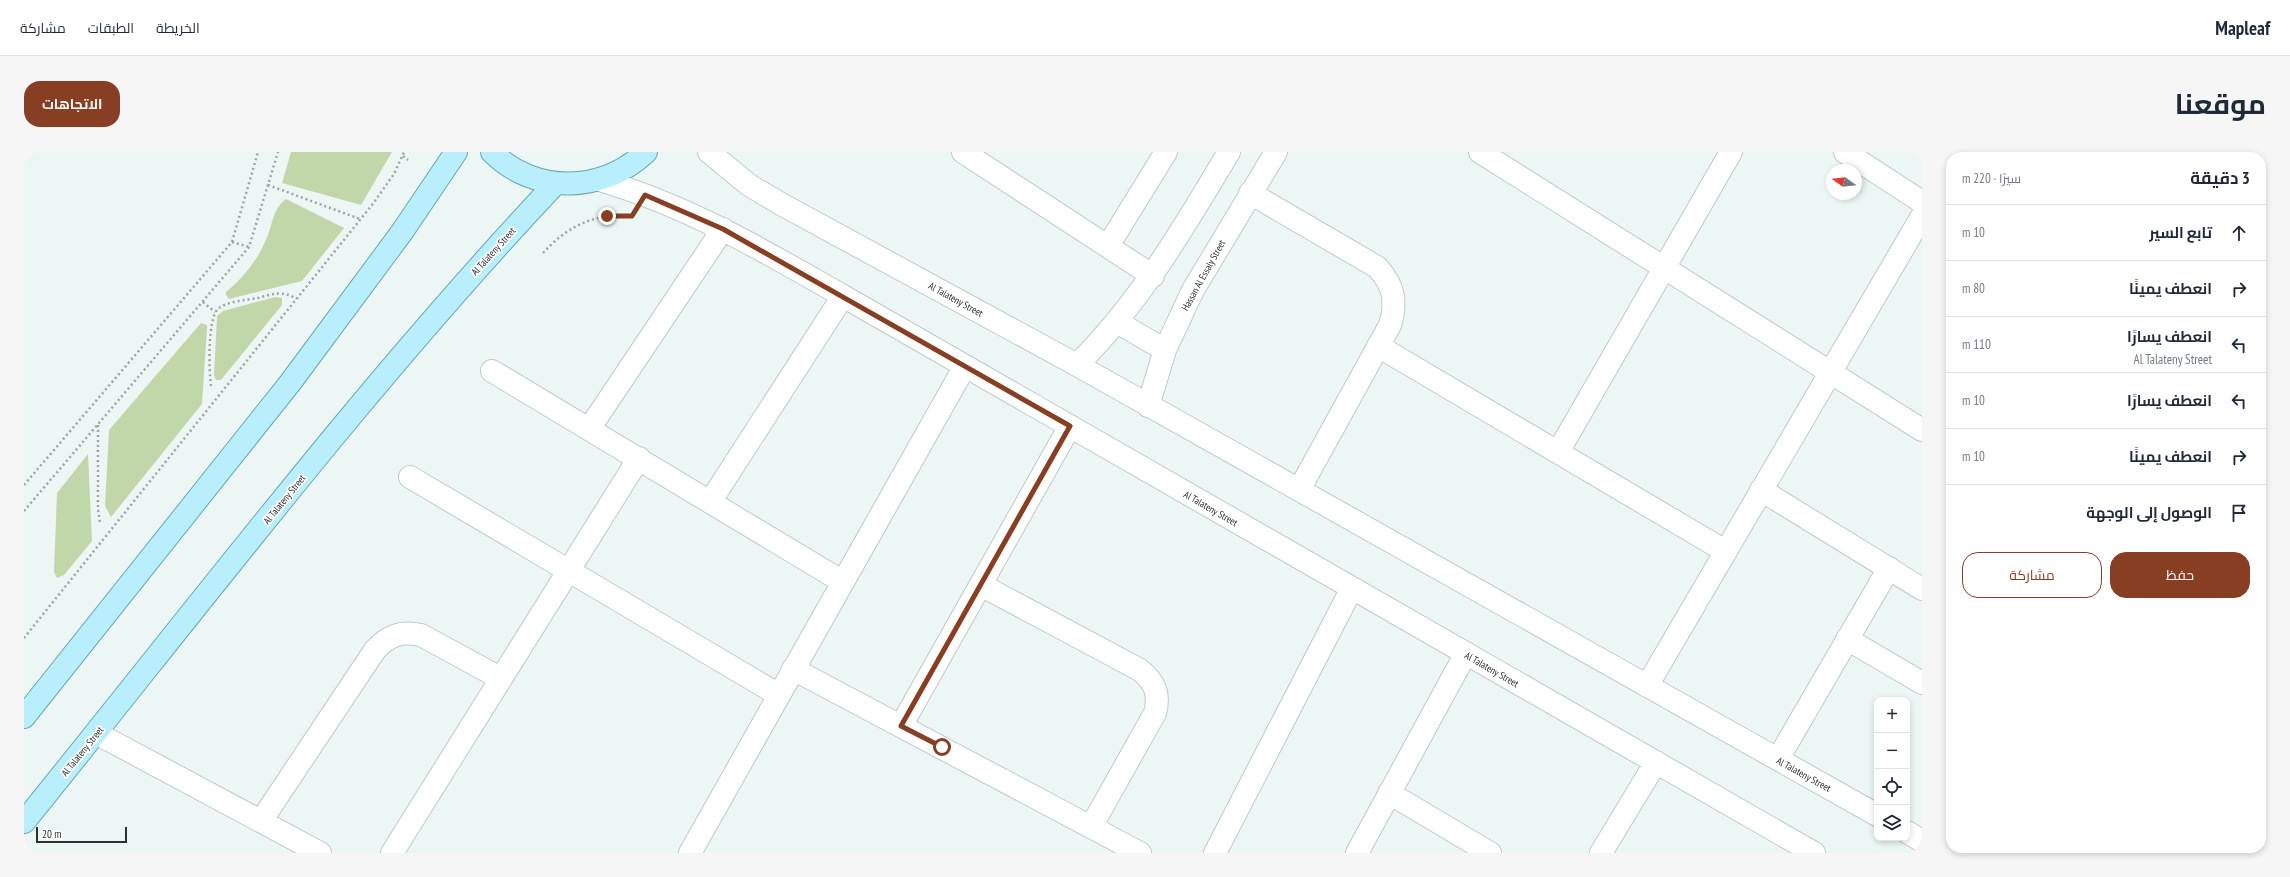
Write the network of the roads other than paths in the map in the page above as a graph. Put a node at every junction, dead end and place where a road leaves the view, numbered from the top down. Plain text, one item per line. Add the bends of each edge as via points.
1 (456, 152) edge
2 (492, 152) edge
3 (646, 152) edge
4 (709, 152) edge
5 (963, 152) edge
6 (1229, 152) edge
7 (1276, 152) edge
8 (1480, 152) edge
9 (1730, 152) edge
10 (1845, 152) edge
11 (1162, 153) edge
12 (600, 180) junction
13 (555, 184) junction
14 (1250, 193) junction
15 (1922, 202) edge
16 (1922, 216) edge
17 (723, 229) junction
18 (1108, 246) junction
19 (1664, 267) junction
20 (1153, 276) junction
21 (844, 296) junction
22 (1117, 322) junction
23 (1378, 346) junction
24 (1165, 350) junction
25 (1076, 365) junction
26 (965, 366) junction
27 (492, 371) dead end
28 (1830, 372) junction
29 (1148, 406) junction
30 (1070, 426) junction
31 (589, 429) junction
32 (1922, 430) edge
33 (1558, 452) junction
34 (639, 458) junction
35 (410, 476) dead end
36 (1299, 490) junction
37 (1761, 490) junction
38 (710, 502) junction
39 (1725, 551) junction
40 (1889, 568) junction
41 (570, 569) junction
42 (843, 582) junction
43 (981, 585) junction
44 (1352, 588) junction
45 (1922, 589) edge
46 (1847, 639) junction
47 (1466, 653) junction
48 (793, 669) junction
49 (500, 678) junction
50 (1922, 683) edge
51 (1647, 686) junction
52 (779, 695) junction
53 (24, 718) edge
54 (901, 726) junction
55 (96, 733) junction
56 (1778, 759) junction
57 (1656, 762) junction
58 (1388, 793) junction
59 (1874, 813) edge
60 (261, 821) junction
61 (24, 822) edge
62 (1091, 827) junction
63 (1910, 834) edge
64 (1922, 840) edge
65 (1108, 846) edge
66 (1787, 846) edge
67 (320, 853) edge
68 (392, 853) edge
69 (690, 853) edge
70 (1140, 853) edge
71 (1215, 853) edge
72 (1356, 853) edge
73 (1490, 853) edge
74 (1601, 853) edge
75 (1814, 853) edge

1 - 53 main road via 402,232 290,383
2 - 13 main road via 516,171
3 - 12 main road via 619,172
4 - 25 street, Al Talateny Street via 749,185
5 - 18 street
6 - 20 street
7 - 14 street, Hassan Al Essaly Street
8 - 19 street
9 - 19 street
10 - 15 street
11 - 18 street
12 - 13 main road via 578,184
12 - 17 street, Al Talateny Street via 645,195
13 - 55 main road, Al Talateny Street via 465,281 376,385
14 - 23 street via 1366,260 1386,277 1392,288 1394,313 1390,326
14 - 24 street, Hassan Al Essaly Street via 1193,290
16 - 28 street
17 - 21 street, Al Talateny Street
17 - 31 street
18 - 20 street
19 - 28 street
19 - 33 street
20 - 22 street
21 - 26 street, Al Talateny Street
21 - 38 street
22 - 24 street
22 - 25 street
23 - 33 street
23 - 36 street
24 - 29 street, Hassan Al Essaly Street
25 - 29 street, Al Talateny Street
26 - 30 street, Al Talateny Street
26 - 42 street
27 - 31 street
28 - 32 street
28 - 37 street
29 - 36 street, Al Talateny Street
30 - 43 street
30 - 44 street, Al Talateny Street
31 - 34 street
33 - 39 street
34 - 38 street
34 - 41 street
35 - 41 street
36 - 51 street, Al Talateny Street
37 - 39 street
37 - 40 street
38 - 42 street
39 - 51 street
40 - 45 street
40 - 46 street
41 - 49 street
41 - 52 street
42 - 48 street
43 - 54 street
43 - 62 street via 1140,670 1154,684 1158,704 1155,713
44 - 47 street, Al Talateny Street
44 - 71 street
46 - 50 street
46 - 56 street
47 - 57 street, Al Talateny Street
47 - 58 street
48 - 52 street
48 - 54 street
49 - 60 street via 421,635 402,633 384,640
49 - 68 street
51 - 56 street, Al Talateny Street
52 - 69 street
54 - 62 street
55 - 60 street
55 - 61 main road, Al Talateny Street
56 - 59 street, Al Talateny Street
57 - 66 street, Al Talateny Street
57 - 74 street
58 - 72 street
58 - 73 street
60 - 67 street
62 - 65 street
63 - 64 street
65 - 70 street
66 - 75 street, Al Talateny Street

